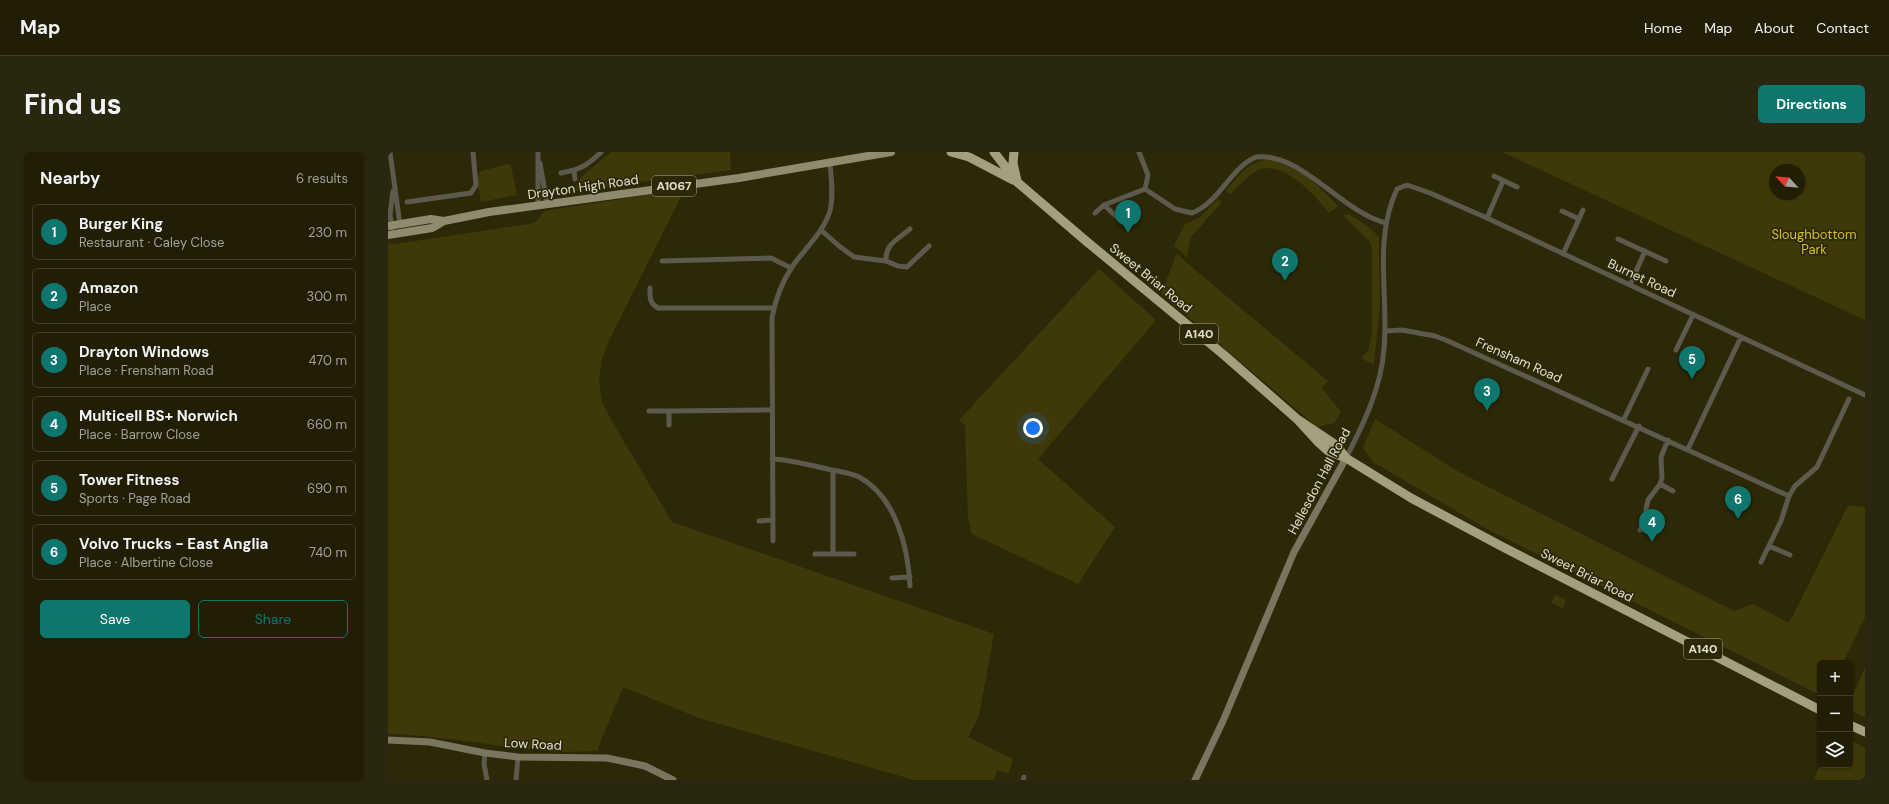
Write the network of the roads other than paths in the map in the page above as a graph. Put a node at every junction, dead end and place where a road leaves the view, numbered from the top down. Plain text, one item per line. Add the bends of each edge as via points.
1 (390, 152) edge
2 (473, 152) edge
3 (538, 152) edge
4 (602, 152) edge
5 (891, 152) edge
6 (951, 152) edge
7 (994, 152) edge
8 (1014, 152) edge
9 (1139, 152) edge
10 (1287, 156) dead end
11 (830, 162) junction
12 (1302, 163) dead end
13 (574, 171) junction
14 (561, 173) dead end
15 (1494, 176) dead end
16 (574, 179) dead end
17 (1503, 181) junction
18 (1018, 182) junction
19 (1407, 185) joint
20 (394, 186) junction
21 (1517, 187) dead end
22 (1145, 189) junction
23 (407, 202) dead end
24 (547, 204) junction
25 (538, 205) junction
26 (1104, 206) junction
27 (1583, 210) dead end
28 (1562, 211) dead end
29 (1095, 213) dead end
30 (1487, 218) junction
31 (1119, 219) dead end
32 (1579, 219) junction
33 (444, 221) junction
34 (1386, 223) junction
35 (400, 224) junction
36 (389, 226) edge
37 (910, 229) dead end
38 (821, 230) junction
39 (392, 234) edge
40 (1618, 239) dead end
41 (928, 246) dead end
42 (1645, 251) junction
43 (1563, 254) junction
44 (662, 261) dead end
45 (886, 261) junction
46 (1666, 261) dead end
47 (791, 268) junction
48 (1630, 285) junction
49 (650, 288) dead end
50 (774, 308) junction
51 (1693, 315) junction
52 (1385, 331) junction
53 (1741, 337) junction
54 (1676, 350) dead end
55 (1648, 370) dead end
56 (1865, 395) edge
57 (1849, 399) dead end
58 (772, 410) junction
59 (649, 411) dead end
60 (669, 411) junction
61 (1624, 419) junction
62 (669, 425) dead end
63 (1638, 426) junction
64 (1668, 440) junction
65 (1688, 449) junction
66 (1346, 458) junction
67 (772, 460) junction
68 (833, 470) junction
69 (1612, 479) dead end
70 (1660, 484) junction
71 (1673, 491) dead end
72 (1789, 496) junction
73 (759, 520) dead end
74 (773, 520) junction
75 (1644, 522) junction
76 (1656, 527) dead end
77 (1640, 530) dead end
78 (773, 541) dead end
79 (1769, 546) junction
80 (815, 554) dead end
81 (833, 554) junction
82 (854, 554) dead end
83 (1790, 555) dead end
84 (1761, 562) dead end
85 (910, 577) junction
86 (892, 578) dead end
87 (910, 586) dead end
88 (1817, 708) edge
89 (1853, 726) edge
90 (1865, 732) edge
91 (388, 740) edge
92 (485, 753) junction
93 (518, 757) junction
94 (487, 780) edge
95 (516, 780) edge
96 (673, 780) edge
97 (1195, 780) edge

1 - 20 street
2 - 23 street via 476,185 471,193
3 - 24 street
3 - 25 street
4 - 13 street via 588,165
5 - 11 main road, Drayton High Road / A1067
6 - 18 highway, A140 via 969,157
7 - 18 highway, Sweet Briar Road / A140
8 - 18 highway via 1013,163
9 - 22 street via 1148,175
10 - 22 street via 1270,154 1256,157 1244,164 1208,204 1192,213 1175,209
11 - 24 main road, Drayton High Road / A1067 via 732,179
11 - 38 street via 832,201
12 - 34 street via 1346,201 1374,219
13 - 14 street
13 - 16 street
15 - 17 street
17 - 21 street
17 - 30 street
18 - 66 highway, Sweet Briar Road / A140 via 1224,355 1297,419 1323,447
19 - 30 street, Burnet Road
19 - 34 street, Hellesdon Hall Road via 1396,189
20 - 35 street
20 - 36 street
22 - 26 street
24 - 25 main road, Drayton High Road / A1067
25 - 33 main road, Drayton High Road / A1067
26 - 29 street
26 - 31 street
27 - 32 street
28 - 32 street
30 - 43 street, Burnet Road
32 - 43 street
33 - 35 main road, Drayton High Road / A1067 via 431,219
33 - 39 main road, Drayton High Road / A1067 via 432,228
34 - 52 street, Hellesdon Hall Road
35 - 36 main road, Drayton High Road / A1067
35 - 39 street
36 - 39 street
37 - 45 street via 891,244 886,252
38 - 45 street via 854,256
38 - 47 street
40 - 42 street
41 - 45 street via 907,267
42 - 46 street
42 - 48 street
43 - 48 street, Burnet Road
44 - 47 street via 771,258
47 - 50 street
48 - 51 street, Burnet Road
49 - 50 street via 650,299 658,308
50 - 58 street
51 - 53 street, Burnet Road
51 - 54 street
52 - 61 street, Frensham Road via 1402,330 1442,338
52 - 66 street, Hellesdon Hall Road via 1383,361 1376,389
53 - 56 street, Burnet Road
53 - 65 street
55 - 61 street
57 - 72 street via 1817,467 1794,486
58 - 60 street
58 - 67 street
59 - 60 street
60 - 62 street
61 - 63 street, Frensham Road
63 - 64 street, Frensham Road
63 - 69 street via 1623,449
64 - 65 street, Frensham Road
64 - 70 street via 1661,457
65 - 72 street, Frensham Road
66 - 88 highway, Sweet Briar Road / A140 via 1411,498 1501,546
66 - 97 street, Hellesdon Hall Road via 1294,552 1223,722
67 - 68 street via 797,462
67 - 74 street
68 - 81 street
68 - 85 street via 857,476 890,506 908,559
70 - 71 street
70 - 75 street via 1648,500
72 - 79 street
73 - 74 street
74 - 78 street
75 - 76 street
75 - 77 street
79 - 83 street
79 - 84 street
80 - 81 street
81 - 82 street
85 - 86 street
85 - 87 street
89 - 90 highway
91 - 92 street, Low Road via 430,742
92 - 93 street, Low Road
92 - 94 street
93 - 95 street
93 - 96 street, Low Road via 607,758 645,766

